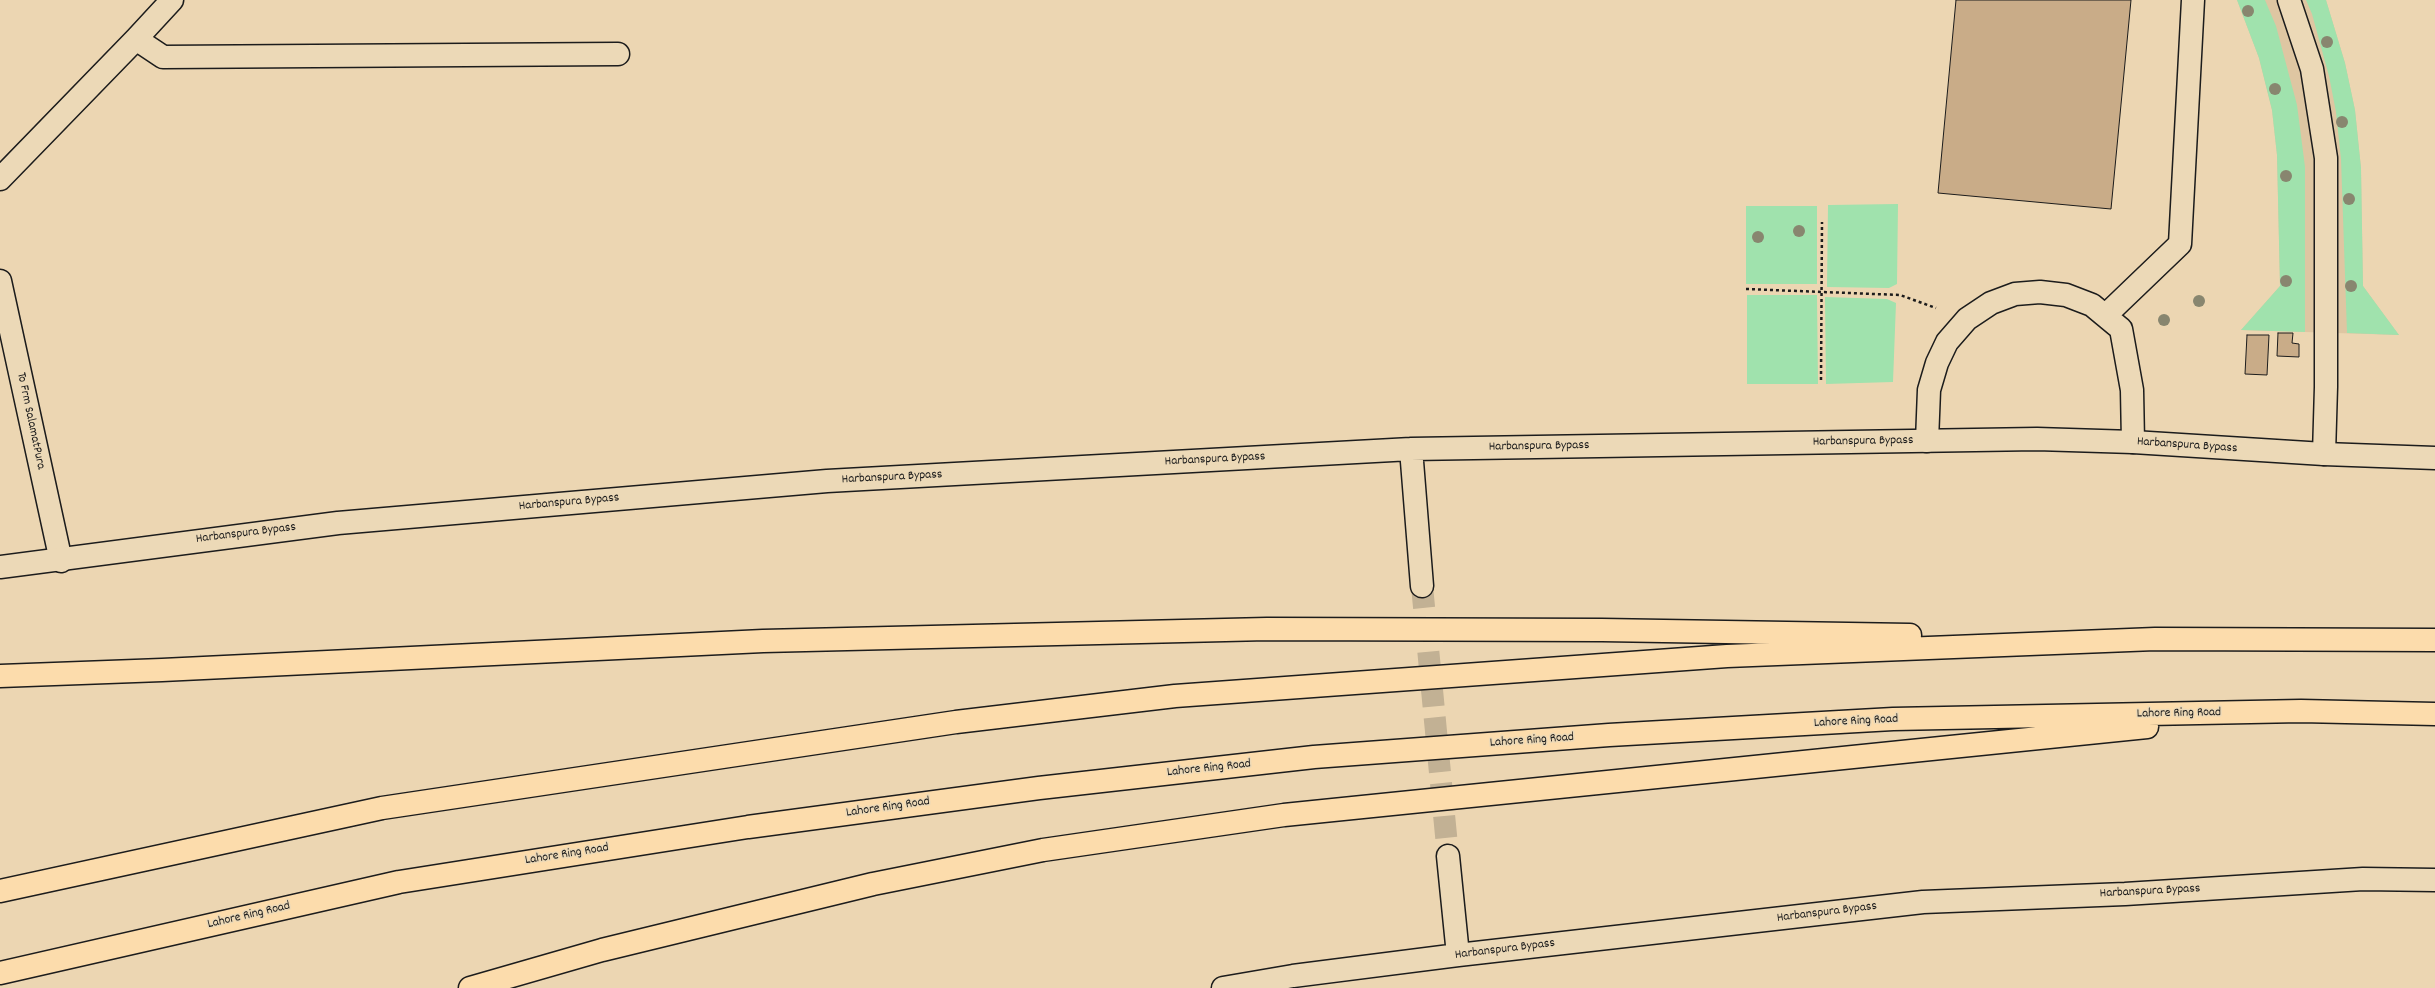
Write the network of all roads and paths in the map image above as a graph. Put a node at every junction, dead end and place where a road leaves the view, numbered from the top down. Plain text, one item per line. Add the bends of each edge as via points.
1 (172, 0) edge
2 (2193, 0) edge
3 (2289, 0) edge
4 (136, 39) junction
5 (618, 54) dead end
6 (0, 179) edge
7 (1822, 222) dead end
8 (0, 281) edge
9 (1746, 289) dead end
10 (1822, 292) junction
11 (2106, 315) junction
12 (1967, 319) junction
13 (1821, 380) dead end
14 (1926, 442) junction
15 (2133, 442) junction
16 (1411, 449) junction
17 (2324, 454) junction
18 (2435, 458) edge
19 (61, 561) junction
20 (0, 567) edge
21 (1422, 586) tunnel mouth
22 (2155, 639) junction
23 (2435, 640) edge
24 (0, 676) edge
25 (2301, 711) junction
26 (2435, 714) edge
27 (1448, 856) tunnel mouth
28 (2435, 880) edge
29 (0, 891) edge
30 (1458, 955) junction
31 (0, 973) edge
32 (1292, 982) edge
33 (470, 988) edge
34 (1223, 988) edge

1 - 4 street
2 - 11 street via 2180,244
3 - 17 street via 2312,69 2326,158
4 - 5 street via 163,57
4 - 6 street
7 - 10 path
8 - 19 street, To Frm SalamatPura
9 - 10 path
10 - 12 path via 1900,295
10 - 13 path
11 - 12 street via 2092,305 2066,295 2040,292 2015,294 1991,303
11 - 15 street via 2121,329 2132,390
12 - 14 street via 1947,342 1937,363 1929,390
14 - 15 street, Harbanspura Bypass via 2037,439
14 - 16 street, Harbanspura Bypass
15 - 17 street, Harbanspura Bypass
16 - 19 street, Harbanspura Bypass via 827,481 338,523 192,540
16 - 21 street
17 - 18 street, Harbanspura Bypass
19 - 20 street, Harbanspura Bypass
22 - 23 highway
22 - 24 highway via 1594,630 1267,629 763,641
22 - 29 highway via 1726,656 1174,696 956,722 382,808
25 - 26 highway, Lahore Ring Road
25 - 31 highway, Lahore Ring Road via 1893,719 1609,735 1314,757 1046,787 748,827 399,882
25 - 33 highway via 1284,815 1043,850 873,884 602,950
27 - 30 street
28 - 30 street, Harbanspura Bypass via 2363,879 2133,894 1923,902
30 - 32 street, Harbanspura Bypass
32 - 34 street, Harbanspura Bypass

